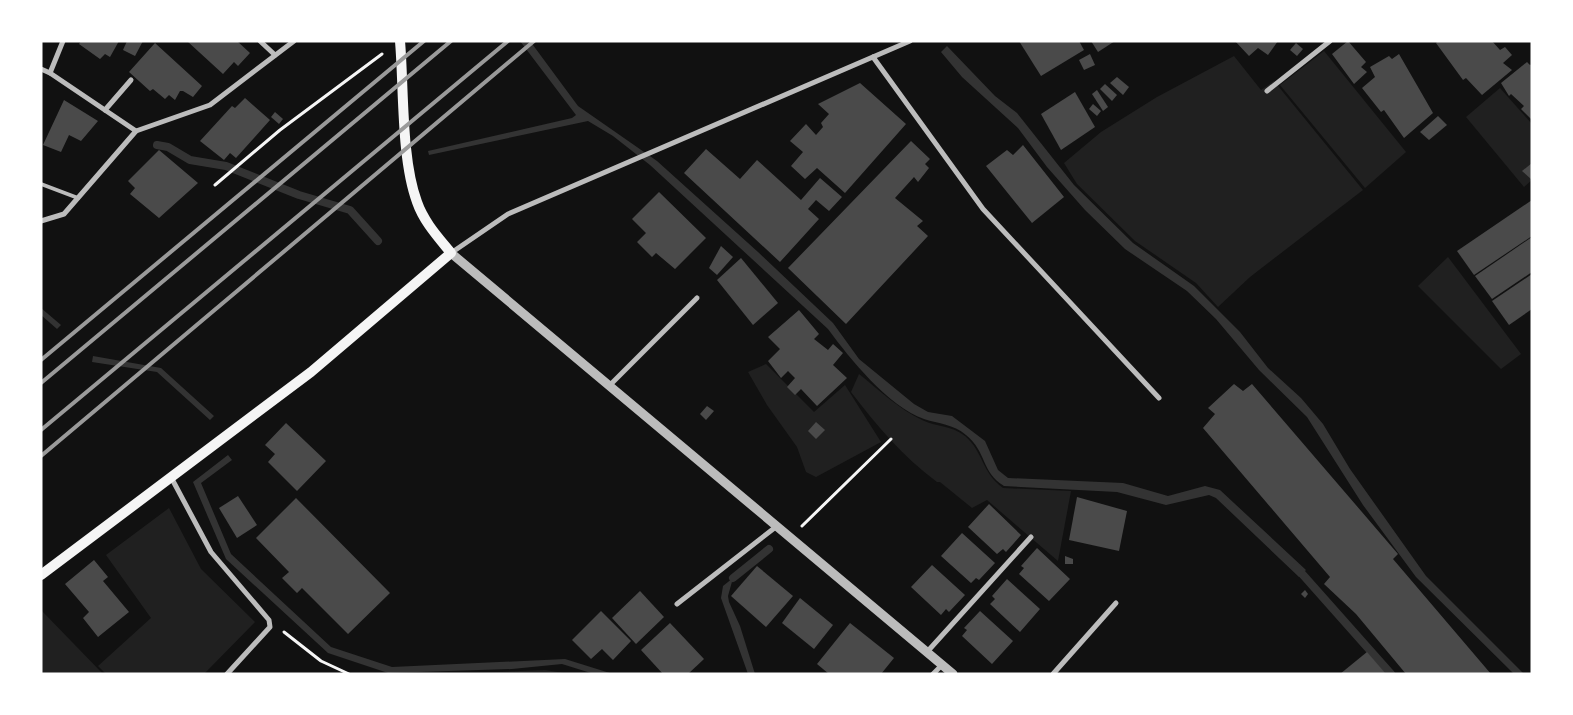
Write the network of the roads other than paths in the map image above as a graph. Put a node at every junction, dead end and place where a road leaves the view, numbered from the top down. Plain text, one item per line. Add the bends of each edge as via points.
1 (63, 41) edge
2 (260, 41) edge
3 (294, 41) edge
4 (400, 41) edge
5 (910, 41) edge
6 (1330, 41) edge
7 (275, 55) junction
8 (872, 57) junction
9 (41, 69) edge
10 (50, 73) junction
11 (131, 80) dead end
12 (1268, 91) dead end
13 (105, 110) junction
14 (136, 131) junction
15 (41, 184) edge
16 (78, 198) junction
17 (41, 221) edge
18 (451, 253) junction
19 (698, 298) dead end
20 (609, 387) junction
21 (1159, 398) dead end
22 (172, 479) junction
23 (777, 526) junction
24 (1031, 537) dead end
25 (41, 575) edge
26 (1116, 603) dead end
27 (677, 604) dead end
28 (927, 652) junction
29 (942, 665) junction
30 (227, 674) edge
31 (933, 674) edge
32 (953, 674) edge
33 (1053, 674) edge

1 - 10 street
2 - 7 street
3 - 7 street
4 - 18 main road via 409,166 417,202 431,230
5 - 8 street
6 - 12 street
7 - 14 street via 210,105
8 - 18 street via 508,214
8 - 21 street via 983,209
9 - 10 street
10 - 13 street
11 - 13 street
13 - 14 street
14 - 16 street
15 - 16 lane
16 - 17 street via 64,214
18 - 20 street
18 - 22 main road via 311,372
19 - 20 street
20 - 23 street
22 - 25 main road
22 - 30 street via 211,552 269,620 270,627
23 - 27 street
23 - 28 street
24 - 28 street
26 - 33 street
28 - 29 street
29 - 31 street
29 - 32 street

